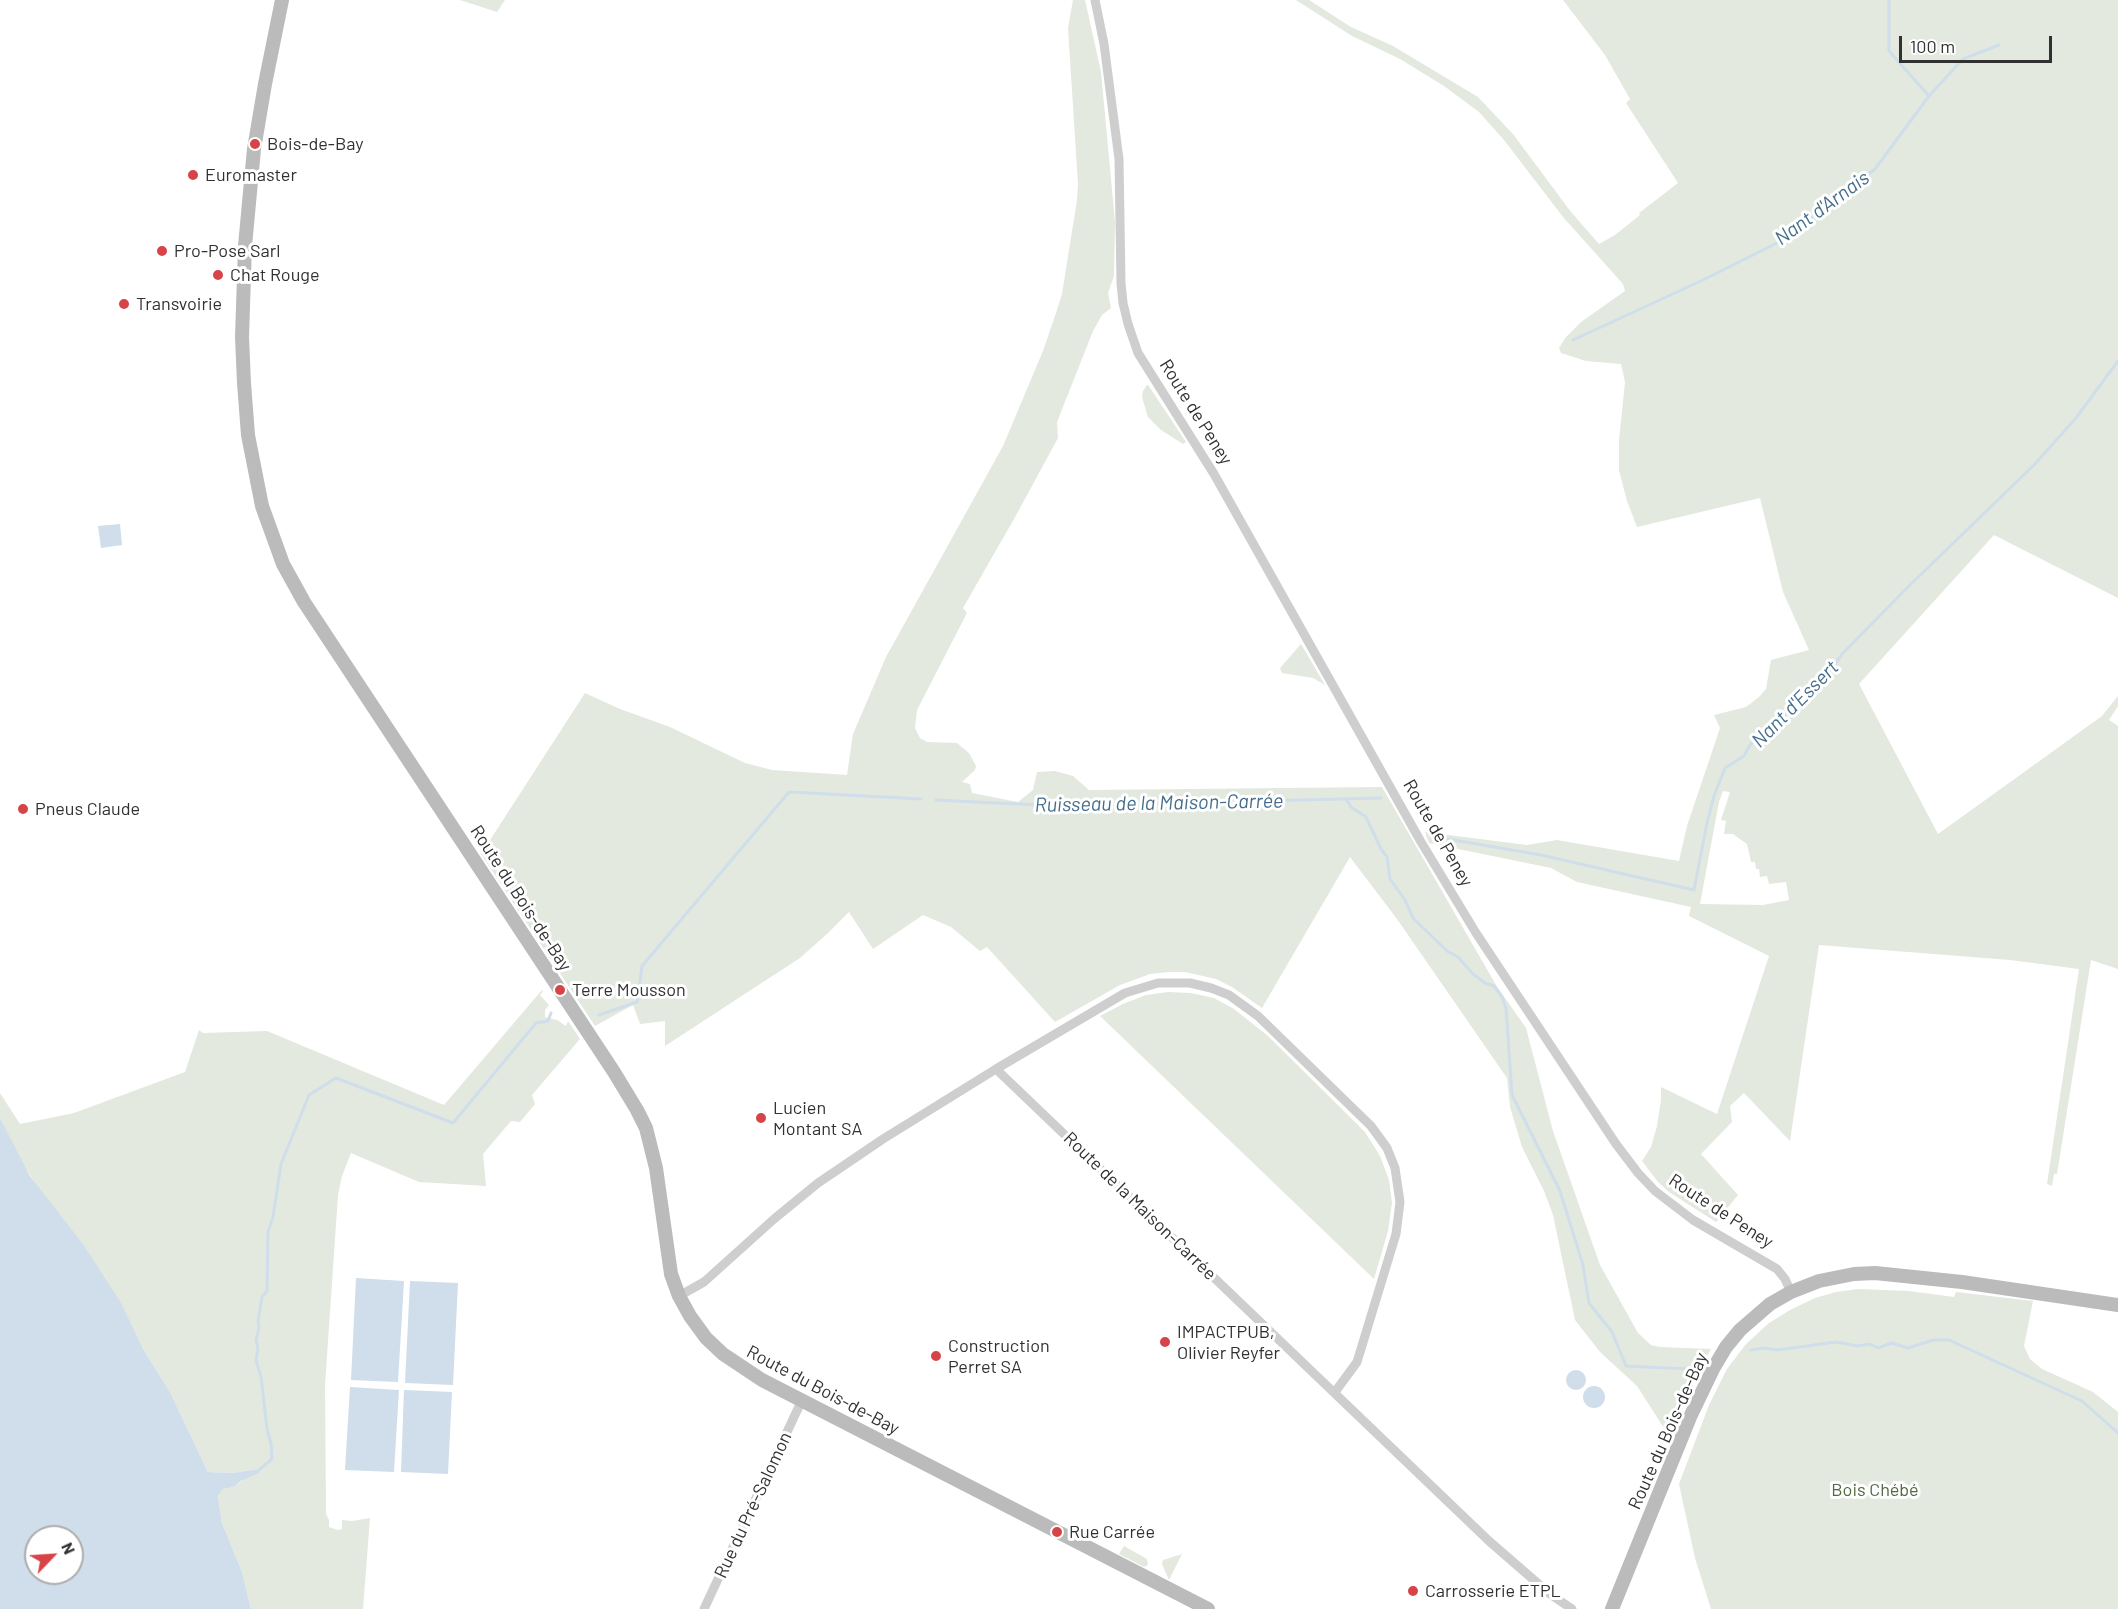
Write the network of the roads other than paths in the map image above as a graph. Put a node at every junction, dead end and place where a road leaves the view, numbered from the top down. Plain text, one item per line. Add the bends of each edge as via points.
1 (282, 0) edge
2 (1095, 0) edge
3 (996, 1069) junction
4 (1791, 1292) junction
5 (679, 1296) junction
6 (2118, 1305) edge
7 (1335, 1392) junction
8 (802, 1400) junction
9 (704, 1609) edge
10 (1208, 1609) edge
11 (1572, 1609) edge
12 (1612, 1609) edge

1 - 5 main road, Route du Bois-de-Bay via 255,144 245,246 244,383 248,435 262,506 283,564 304,602 637,1110 654,1157 668,1260
2 - 4 street, Route de Peney via 1119,159 1123,303 1138,353 1214,474 1476,933 1616,1144 1660,1195 1693,1220 1776,1269
3 - 5 street via 818,1183 704,1282
3 - 7 street, Route de la Maison-Carrée
3 - 7 street via 1112,999 1158,983 1190,983 1222,992 1266,1024 1371,1126 1391,1158 1398,1179 1400,1214 1391,1254 1357,1362
4 - 6 main road via 1832,1278 1882,1274
4 - 12 main road, Route du Bois-de-Bay via 1740,1330 1713,1369
5 - 8 main road, Route du Bois-de-Bay via 694,1324 723,1354
7 - 11 street, Route de la Maison-Carrée via 1489,1541
8 - 9 street, Rue du Pré-Salomon
8 - 10 main road, Route du Bois-de-Bay

